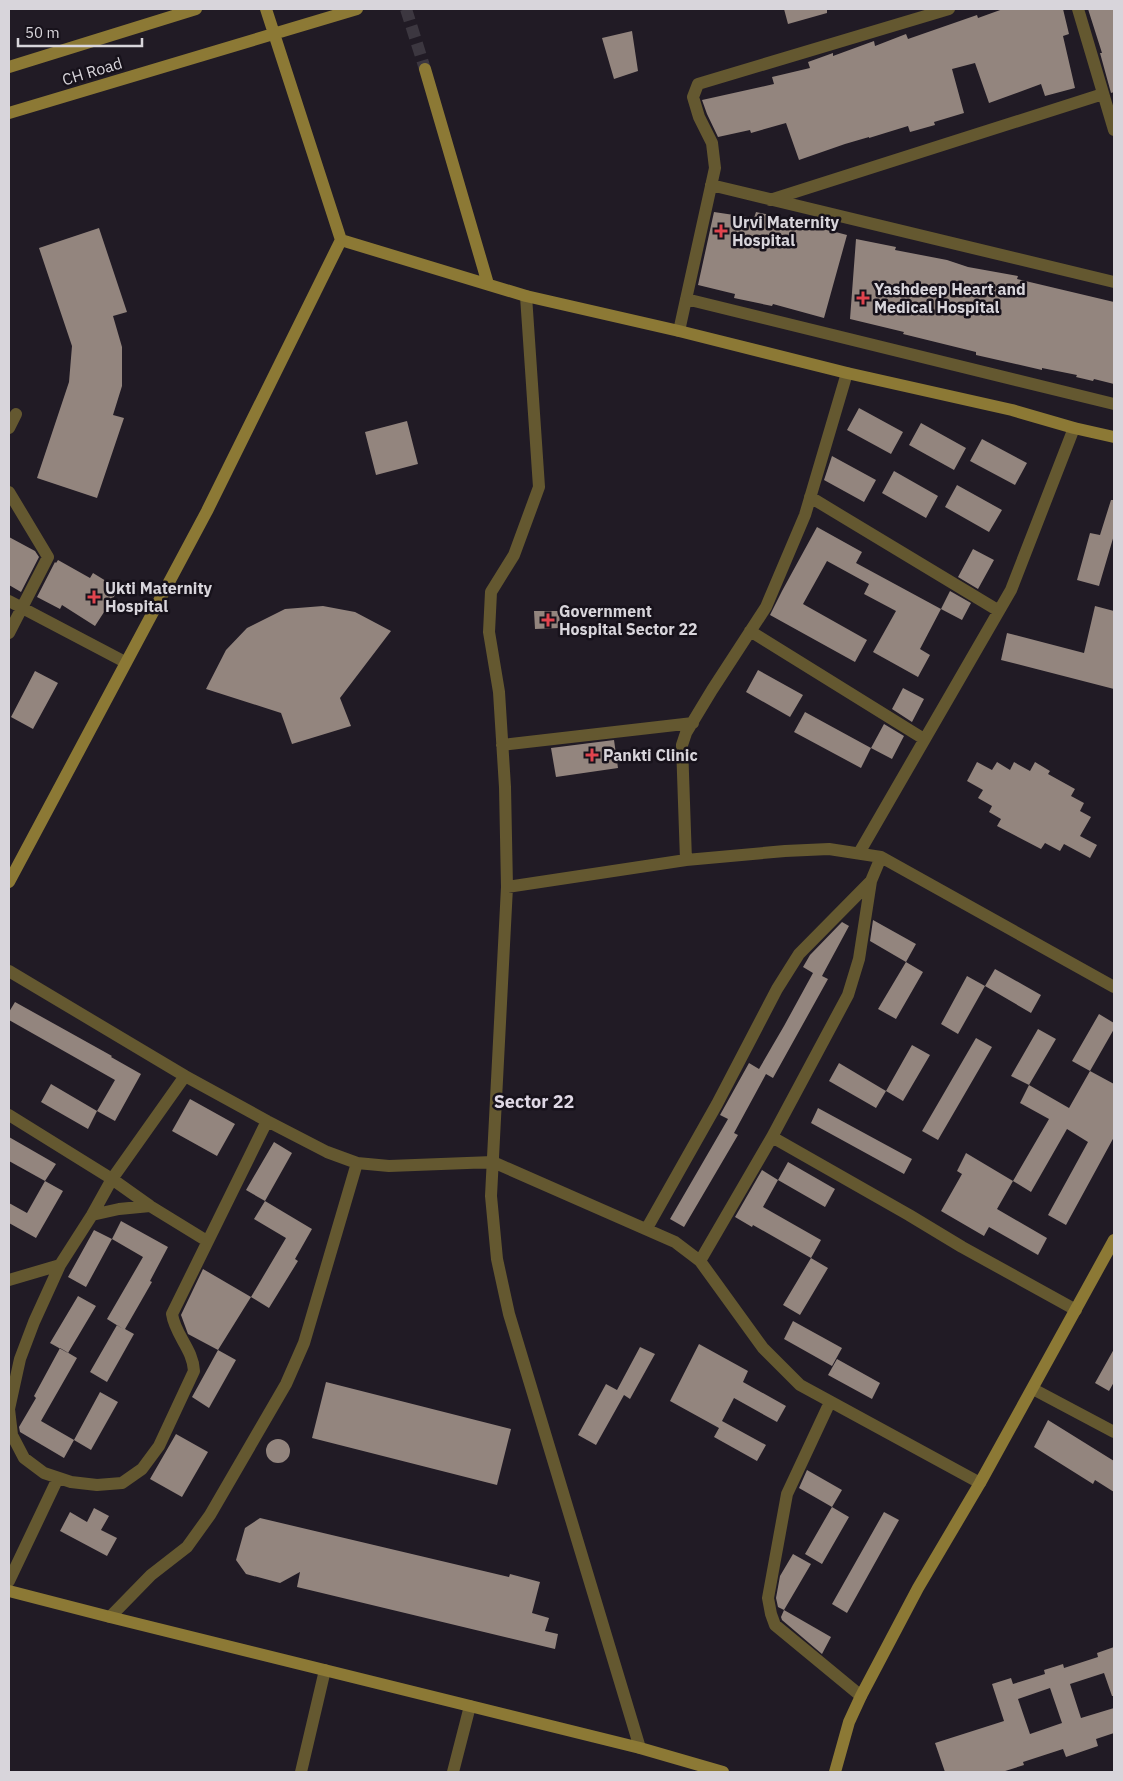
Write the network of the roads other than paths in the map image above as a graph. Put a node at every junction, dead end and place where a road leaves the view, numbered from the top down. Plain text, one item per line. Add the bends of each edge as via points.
1 (196, 9) edge
2 (266, 9) edge
3 (357, 9) edge
4 (949, 9) edge
5 (1078, 9) edge
6 (274, 34) junction
7 (9, 67) edge
8 (425, 69) tunnel mouth
9 (1103, 94) junction
10 (9, 113) edge
11 (1114, 130) edge
12 (711, 184) junction
13 (770, 200) junction
14 (341, 240) junction
15 (1114, 282) edge
16 (488, 284) junction
17 (526, 296) junction
18 (686, 299) junction
19 (679, 331) junction
20 (847, 373) junction
21 (1114, 404) edge
22 (16, 414) dead end
23 (9, 428) edge
24 (1074, 428) junction
25 (1114, 437) edge
26 (9, 492) edge
27 (810, 497) junction
28 (9, 601) edge
29 (23, 607) junction
30 (999, 611) junction
31 (750, 632) junction
32 (9, 633) edge
33 (125, 662) junction
34 (693, 723) junction
35 (924, 739) junction
36 (502, 745) junction
37 (860, 853) junction
38 (881, 857) junction
39 (686, 860) junction
40 (9, 882) edge
41 (871, 882) junction
42 (507, 887) junction
43 (9, 971) edge
44 (1114, 987) edge
45 (185, 1076) junction
46 (9, 1115) edge
47 (267, 1121) junction
48 (772, 1137) junction
49 (493, 1162) junction
50 (358, 1164) junction
51 (112, 1179) junction
52 (150, 1206) junction
53 (92, 1215) junction
54 (647, 1228) junction
55 (1114, 1240) edge
56 (207, 1241) junction
57 (700, 1261) junction
58 (60, 1265) junction
59 (9, 1280) edge
60 (1076, 1310) junction
61 (1033, 1390) junction
62 (830, 1402) junction
63 (1114, 1432) edge
64 (58, 1478) junction
65 (980, 1483) junction
66 (9, 1581) edge
67 (9, 1591) edge
68 (110, 1617) junction
69 (325, 1670) junction
70 (860, 1696) junction
71 (470, 1706) junction
72 (640, 1748) junction
73 (301, 1772) edge
74 (453, 1772) edge
75 (723, 1772) edge
76 (835, 1772) edge

1 - 7 street, CH Road
2 - 6 street
3 - 6 street, CH Road
4 - 12 street via 698,84 693,97 712,143 715,168
5 - 9 street
6 - 10 street, CH Road
6 - 14 street
8 - 16 street
9 - 11 street
9 - 13 street
12 - 13 street
12 - 18 street
13 - 15 street
14 - 16 street
14 - 33 street via 207,511
16 - 17 street
17 - 19 street
17 - 36 street via 538,487 514,555 492,592 488,632 499,692
18 - 19 street
18 - 21 street
19 - 20 street
20 - 24 street via 1012,410
20 - 27 street
22 - 23 street
24 - 25 street
24 - 30 street via 1011,590
26 - 29 street via 48,557
27 - 30 street
27 - 31 street via 766,607
28 - 29 street
29 - 32 street
29 - 33 street
30 - 35 street
31 - 34 street
31 - 35 street
33 - 40 street
34 - 36 street
34 - 39 street via 682,746
35 - 37 street
36 - 42 street
37 - 38 street
37 - 39 street via 829,849
38 - 41 street
38 - 44 street
39 - 42 street
41 - 48 street via 859,959 848,995
41 - 54 street via 799,954 777,988
42 - 49 street
43 - 45 street
45 - 47 street
45 - 51 street
46 - 51 street
47 - 50 street
47 - 56 street
48 - 57 street
48 - 60 street
49 - 50 street
49 - 54 street
49 - 72 street via 491,1196 497,1258 509,1314
50 - 68 street via 304,1343 286,1384 210,1515 187,1547 151,1574
51 - 52 street
51 - 53 street
52 - 53 street
52 - 56 street
53 - 58 street
54 - 57 street via 675,1242
55 - 60 street
56 - 64 street via 172,1314 173,1325 193,1360 194,1372 159,1446 142,1469 122,1483 97,1485
57 - 62 street via 762,1348 800,1385
58 - 59 street
58 - 64 street via 20,1359 9,1409 12,1435 24,1458 44,1473
60 - 61 street
61 - 63 street
61 - 65 street
62 - 65 street
62 - 70 street via 787,1494 768,1598 775,1624
64 - 66 street
65 - 70 street
67 - 68 street
68 - 69 street
69 - 71 street
69 - 73 street
70 - 76 street
71 - 72 street
71 - 74 street
72 - 75 street

